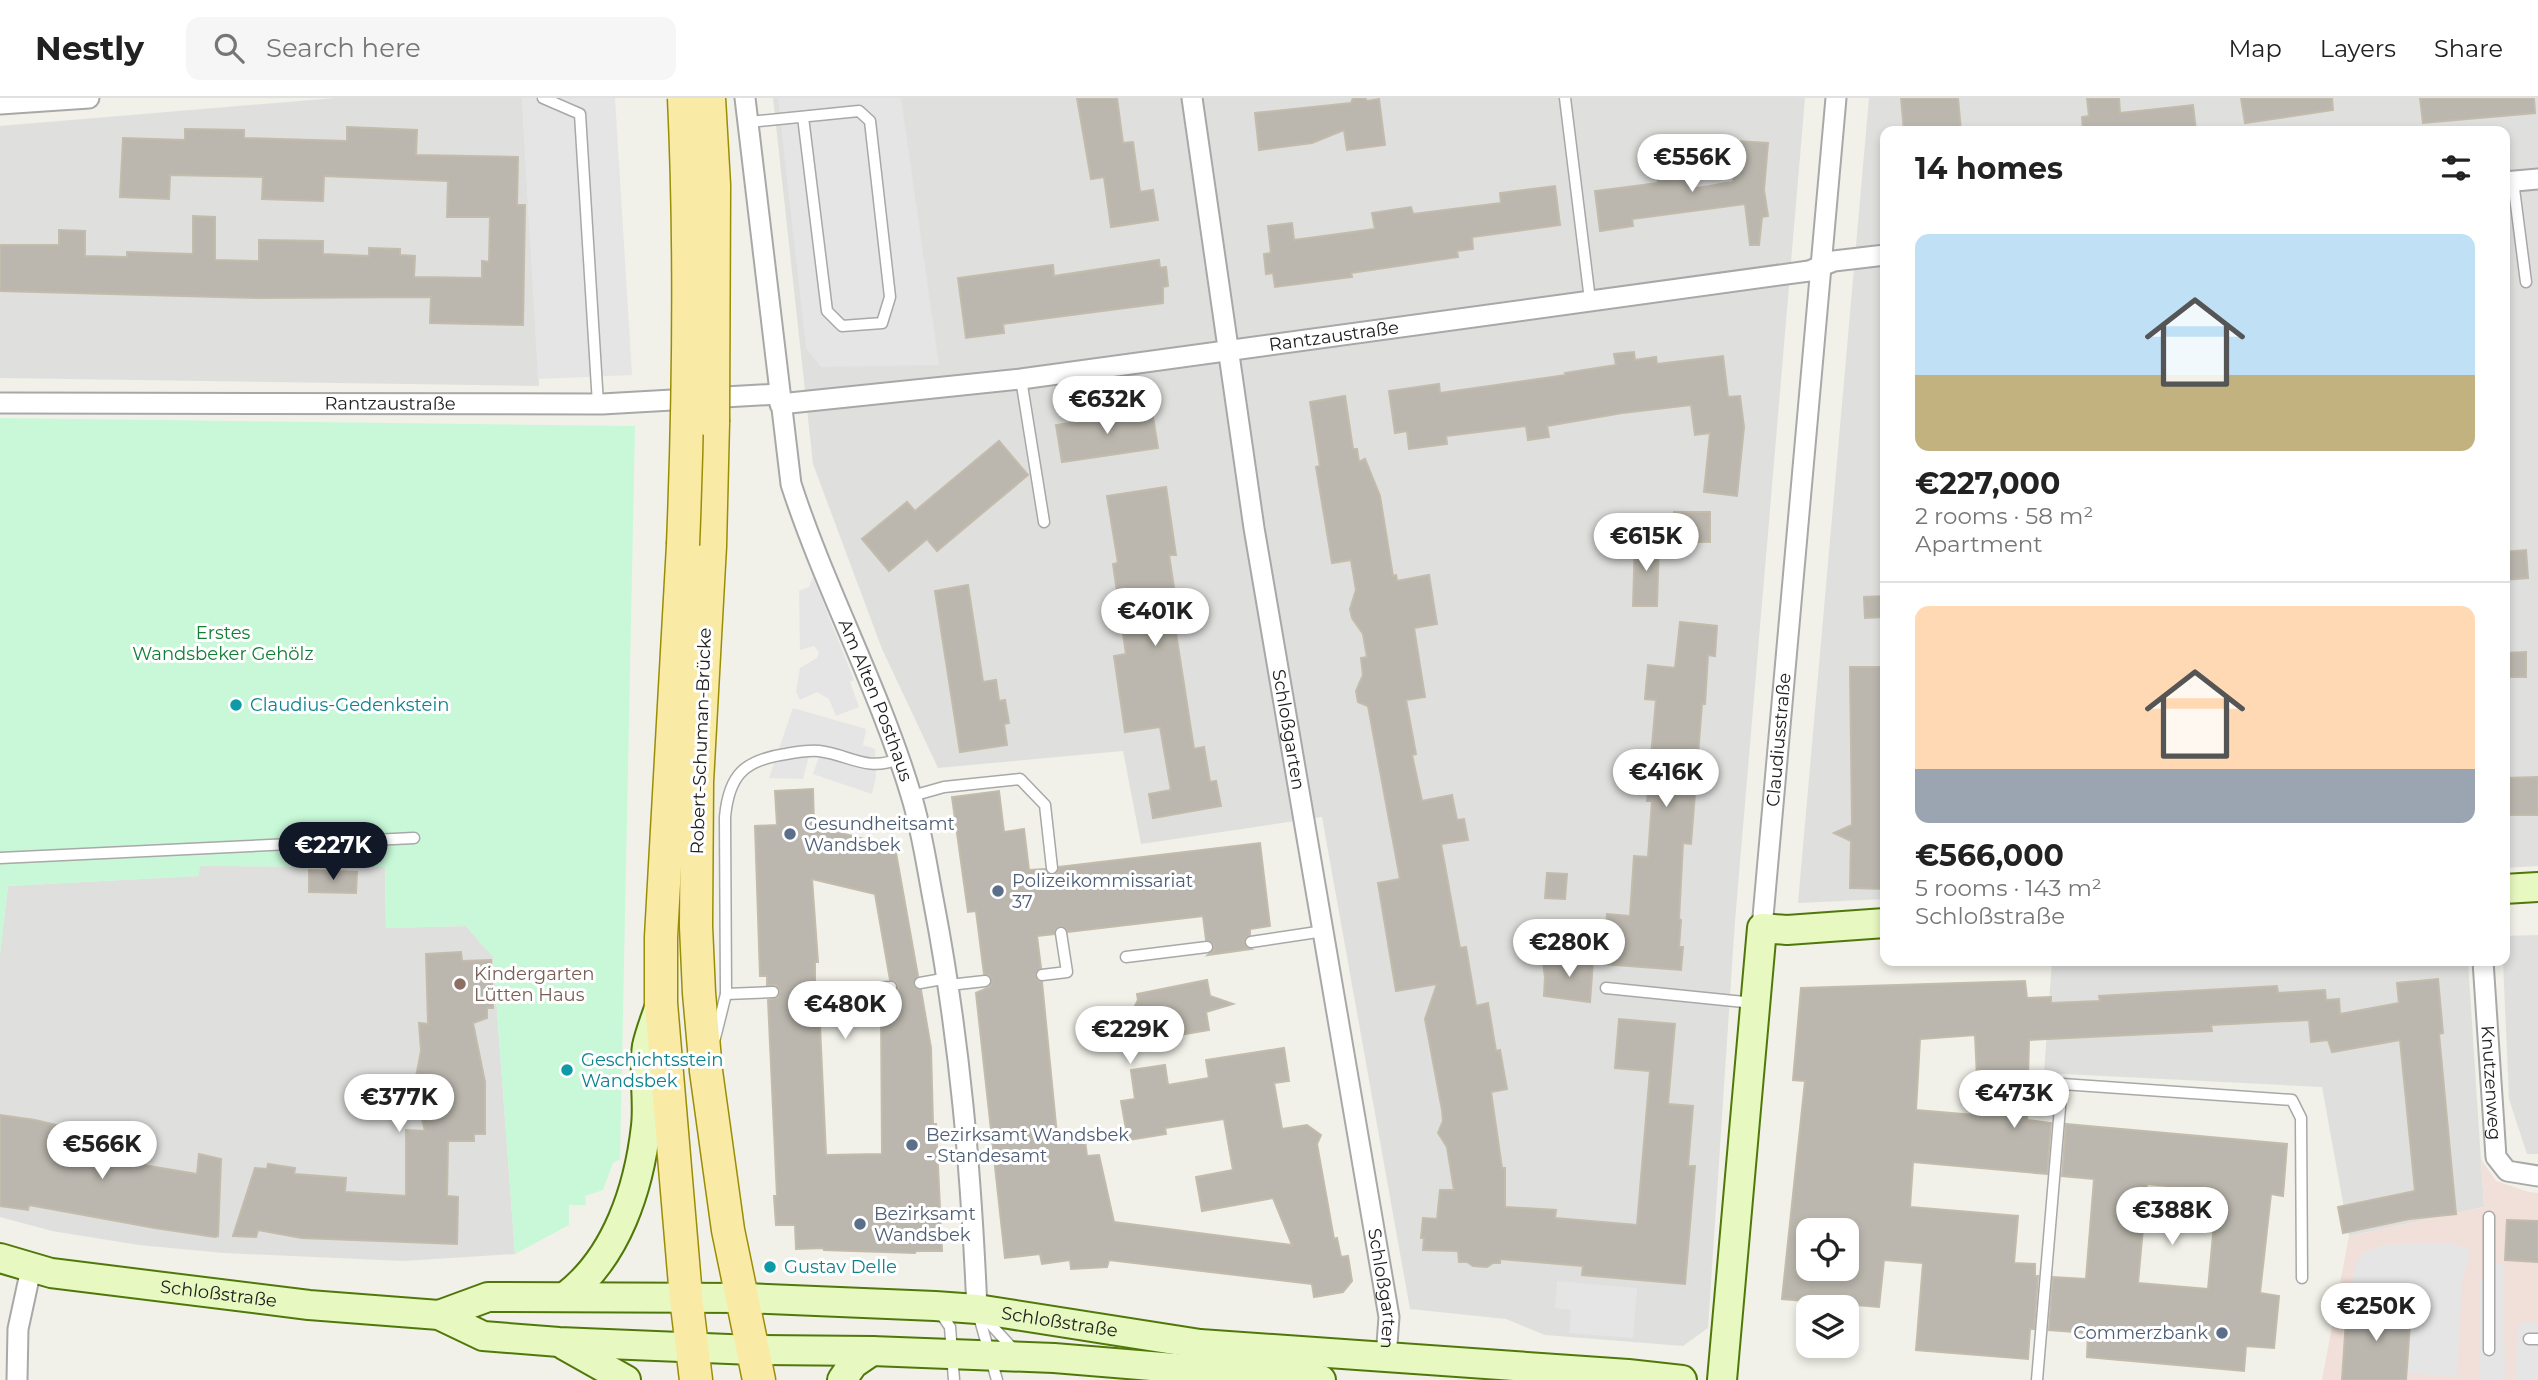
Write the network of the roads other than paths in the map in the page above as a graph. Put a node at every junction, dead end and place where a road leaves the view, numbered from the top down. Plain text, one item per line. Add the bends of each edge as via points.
1 (89, 98) edge
2 (543, 98) edge
3 (684, 98) edge
4 (709, 98) edge
5 (745, 98) edge
6 (1192, 98) edge
7 (1564, 98) edge
8 (1836, 98) edge
9 (0, 104) edge
10 (803, 117) junction
11 (749, 122) junction
12 (2538, 178) edge
13 (2510, 182) edge
14 (2510, 188) edge
15 (1880, 256) edge
16 (1821, 266) junction
17 (2526, 282) dead end
18 (1590, 300) junction
19 (1229, 350) junction
20 (1021, 379) junction
21 (779, 399) junction
22 (0, 403) edge
23 (598, 404) junction
24 (1044, 522) dead end
25 (697, 546) junction
26 (899, 759) junction
27 (912, 796) junction
28 (414, 838) dead end
29 (0, 858) edge
30 (1052, 868) dead end
31 (2538, 887) edge
32 (2510, 888) edge
33 (1880, 923) edge
34 (1762, 928) junction
35 (1324, 931) junction
36 (1061, 933) dead end
37 (1251, 942) dead end
38 (1207, 947) dead end
39 (1126, 957) dead end
40 (2483, 966) edge
41 (1042, 975) dead end
42 (985, 981) dead end
43 (949, 982) junction
44 (919, 983) dead end
45 (891, 988) dead end
46 (1606, 988) dead end
47 (805, 991) dead end
48 (773, 992) dead end
49 (726, 994) junction
50 (661, 1003) junction
51 (1755, 1003) junction
52 (706, 1070) junction
53 (2538, 1176) edge
54 (2489, 1217) dead end
55 (0, 1258) edge
56 (31, 1269) junction
57 (2301, 1278) dead end
58 (566, 1296) junction
59 (686, 1297) junction
60 (743, 1298) junction
61 (935, 1306) junction
62 (976, 1309) junction
63 (439, 1315) junction
64 (559, 1342) junction
65 (690, 1347) junction
66 (2489, 1350) dead end
67 (872, 1351) junction
68 (1020, 1357) junction
69 (1386, 1358) junction
70 (756, 1365) edge
71 (954, 1367) edge
72 (995, 1368) edge
73 (17, 1380) edge
74 (626, 1380) edge
75 (696, 1380) edge
76 (842, 1380) edge
77 (1321, 1380) edge
78 (1682, 1380) edge
79 (1722, 1380) edge
80 (2038, 1380) edge

1 - 9 street
2 - 23 lane via 580,114
3 - 25 main road, Robert-Schuman-Brücke, bridge
4 - 25 main road, Robert-Schuman-Brücke, bridge via 714,226
5 - 11 street, Am Alten Posthaus
6 - 19 street, Schloßgarten
7 - 18 lane
8 - 16 street, Claudiusstraße
10 - 10 lane via 859,111 870,121 890,297 882,323 842,326 827,311
10 - 11 lane
11 - 21 street, Am Alten Posthaus
12 - 13 street
14 - 17 lane
15 - 16 street, Rantzaustraße
16 - 18 street, Rantzaustraße
16 - 34 street, Claudiusstraße
18 - 19 street, Rantzaustraße
19 - 20 street, Rantzaustraße
19 - 35 street, Schloßgarten via 1254,528
20 - 21 street, Rantzaustraße
20 - 24 lane
21 - 23 street, Rantzaustraße
21 - 26 street, Am Alten Posthaus via 791,484
22 - 23 street, Rantzaustraße
25 - 50 main road, Robert-Schuman-Brücke via 662,937
25 - 52 main road, Robert-Schuman-Brücke via 696,939
26 - 27 street, Am Alten Posthaus
26 - 49 lane via 873,765 802,751 756,759 738,777 726,808
27 - 30 lane via 944,787 1020,779 1045,805
27 - 43 street, Am Alten Posthaus
28 - 29 lane
31 - 32 main road
33 - 34 main road
34 - 51 main road, Claudiusstraße
35 - 37 lane
35 - 69 street, Schloßgarten via 1389,1317
36 - 41 lane via 1067,972
38 - 39 lane
40 - 53 street, Knutzenweg via 2496,1157 2507,1171
42 - 43 lane
43 - 44 lane
43 - 62 street, Am Alten Posthaus via 967,1126
45 - 47 lane
46 - 51 lane
48 - 49 lane
49 - 52 lane
50 - 58 main road via 647,1047 646,1123 631,1198 599,1262
50 - 59 main road, Robert-Schuman-Brücke
51 - 79 main road, Claudiusstraße
52 - 60 main road, Robert-Schuman-Brücke via 728,1230
54 - 66 lane
55 - 56 main road, Schloßstraße
56 - 63 main road, Schloßstraße via 309,1304
56 - 73 street via 18,1329
57 - 80 lane via 2301,1118 2292,1100 2062,1084
58 - 59 main road, Schloßstraße
58 - 63 main road, Schloßstraße via 488,1297
59 - 60 main road, Schloßstraße
59 - 65 main road, Robert-Schuman-Brücke
60 - 61 main road, Schloßstraße
60 - 70 main road, Robert-Schuman-Brücke
61 - 62 main road, Schloßstraße
61 - 71 lane via 950,1327
62 - 68 lane
62 - 69 main road, Schloßstraße via 1200,1344
62 - 72 lane
63 - 64 main road, Schloßstraße via 483,1336
64 - 65 main road, Schloßstraße
64 - 74 main road
65 - 70 main road, Schloßstraße
65 - 75 main road, Robert-Schuman-Brücke
67 - 70 main road, Schloßstraße
67 - 71 main road, Schloßstraße
67 - 76 main road via 853,1364
68 - 72 main road, Schloßstraße
68 - 77 main road, Schloßstraße
69 - 78 main road, Schloßstraße
71 - 72 main road, Schloßstraße

